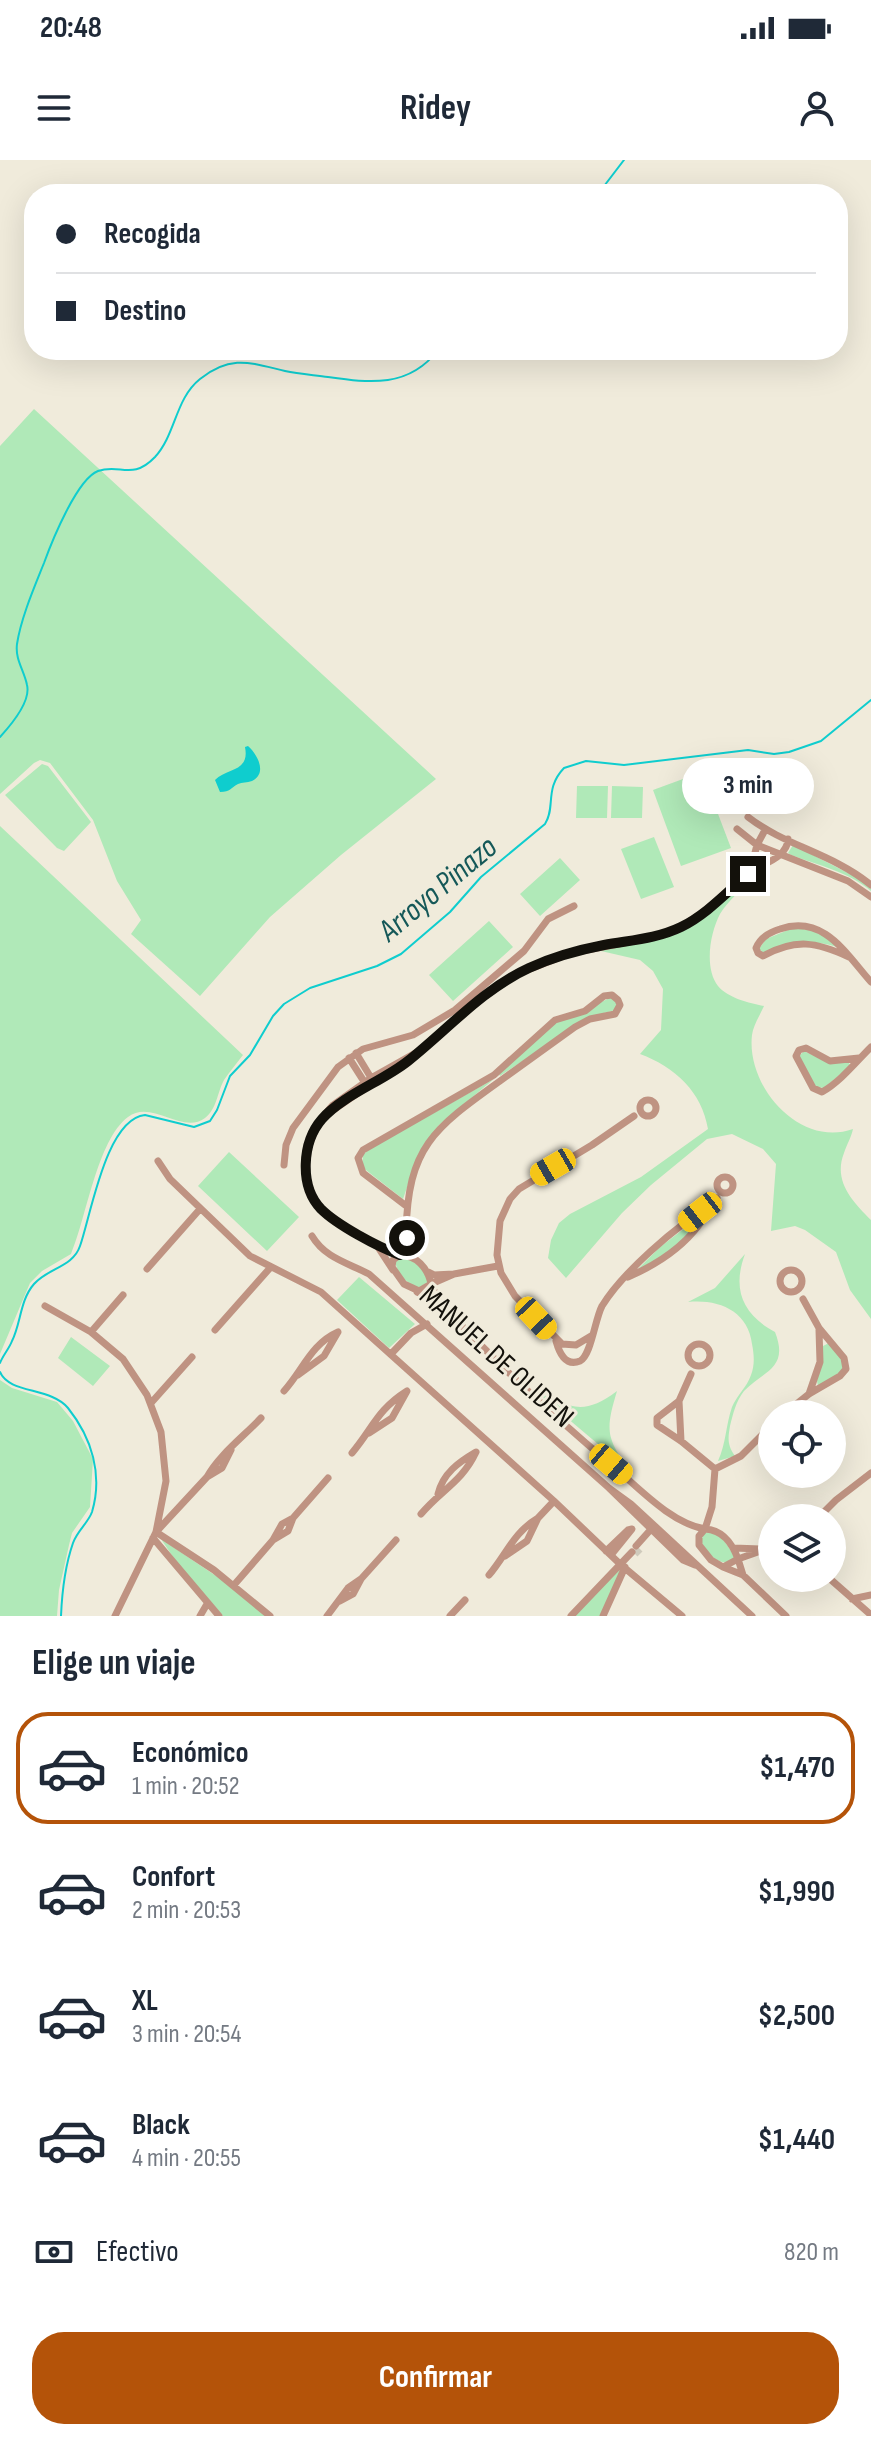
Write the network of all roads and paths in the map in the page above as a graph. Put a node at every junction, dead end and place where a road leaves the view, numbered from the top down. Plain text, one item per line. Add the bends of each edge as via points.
1 (748, 817) dead end
2 (737, 829) dead end
3 (765, 830) junction
4 (788, 839) junction
5 (757, 845) junction
6 (781, 855) junction
7 (750, 872) junction
8 (871, 885) edge
9 (871, 897) edge
10 (574, 906) dead end
11 (849, 957) junction
12 (871, 982) edge
13 (871, 1047) edge
14 (352, 1056) junction
15 (859, 1058) junction
16 (496, 1079) junction
17 (369, 1082) junction
18 (642, 1111) dead end
19 (158, 1161) dead end
20 (284, 1165) dead end
21 (721, 1191) dead end
22 (405, 1205) junction
23 (710, 1206) junction
24 (200, 1209) junction
25 (406, 1233) junction
26 (312, 1236) dead end
27 (378, 1247) junction
28 (400, 1255) junction
29 (412, 1257) junction
30 (498, 1266) junction
31 (270, 1268) junction
32 (147, 1269) dead end
33 (393, 1270) junction
34 (428, 1272) junction
35 (454, 1274) junction
36 (626, 1278) junction
37 (431, 1284) junction
38 (801, 1286) junction
39 (415, 1290) junction
40 (791, 1293) junction
41 (123, 1295) dead end
42 (803, 1299) junction
43 (439, 1302) junction
44 (45, 1306) dead end
45 (351, 1318) junction
46 (427, 1324) junction
47 (819, 1328) junction
48 (215, 1330) dead end
49 (91, 1332) junction
50 (591, 1336) junction
51 (556, 1341) junction
52 (391, 1354) junction
53 (192, 1357) dead end
54 (690, 1361) junction
55 (701, 1366) junction
56 (691, 1374) junction
57 (418, 1379) junction
58 (284, 1391) dead end
59 (407, 1391) junction
60 (809, 1394) junction
61 (802, 1400) edge
62 (679, 1401) junction
63 (151, 1403) junction
64 (261, 1418) dead end
65 (369, 1433) junction
66 (758, 1439) edge
67 (486, 1440) junction
68 (681, 1441) junction
69 (352, 1453) dead end
70 (715, 1469) junction
71 (871, 1473) edge
72 (328, 1478) dead end
73 (554, 1501) junction
74 (832, 1504) edge
75 (712, 1507) junction
76 (421, 1514) dead end
77 (645, 1520) junction
78 (683, 1521) junction
79 (654, 1529) junction
80 (705, 1529) junction
81 (715, 1531) junction
82 (154, 1535) junction
83 (396, 1540) dead end
84 (699, 1545) junction
85 (734, 1548) junction
86 (758, 1549) edge
87 (758, 1551) edge
88 (608, 1553) junction
89 (738, 1559) junction
90 (622, 1566) junction
91 (723, 1567) junction
92 (489, 1575) dead end
93 (743, 1575) junction
94 (234, 1585) junction
95 (844, 1592) edge
96 (871, 1595) edge
97 (852, 1599) junction
98 (465, 1600) dead end
99 (207, 1604) junction
100 (871, 1615) edge
101 (115, 1616) edge
102 (200, 1616) edge
103 (219, 1616) edge
104 (270, 1616) edge
105 (327, 1616) edge
106 (450, 1616) edge
107 (571, 1616) edge
108 (603, 1616) edge
109 (682, 1616) edge
110 (752, 1616) edge
111 (786, 1616) edge

1 - 3 street
2 - 5 street
3 - 4 street
3 - 5 street
4 - 6 street
4 - 8 street
5 - 6 street
5 - 7 street
6 - 7 street
6 - 9 street via 848,881
7 - 17 street via 678,929 571,953 517,974 419,1051
10 - 14 street via 548,919 524,951 455,1010 413,1035
11 - 11 street via 826,933 802,926 776,930 756,948 763,956 782,946 805,944
11 - 12 street
13 - 15 street
14 - 17 street
14 - 20 street via 329,1076 293,1128
15 - 15 street via 830,1061 806,1048 796,1056 818,1092 831,1087
16 - 16 street via 584,1022 615,1014 618,1000 604,996 585,1011 555,1020
16 - 22 street via 437,1131 417,1165
16 - 22 street via 360,1154 363,1173
17 - 27 street via 323,1117 311,1139 306,1176 326,1213
18 - 30 street via 514,1193 498,1230
19 - 24 street
21 - 23 street
22 - 25 street
23 - 36 street
23 - 36 street via 676,1248
24 - 31 street
24 - 32 street
25 - 28 street
25 - 29 street
26 - 46 street, MANUEL DE OLIDEN via 341,1262 369,1274
27 - 28 street
27 - 33 street
28 - 29 street
28 - 33 street via 393,1260
29 - 34 street
30 - 35 street
30 - 51 street via 510,1290
31 - 45 street via 321,1292
31 - 48 street
33 - 39 street
34 - 35 street
34 - 37 street
35 - 37 street
36 - 50 street via 601,1308
37 - 39 street
37 - 43 street
38 - 40 street
38 - 40 street via 797,1272 783,1274 781,1288
38 - 42 street
39 - 43 street
40 - 42 street
41 - 49 street
42 - 47 street
43 - 78 street via 559,1422
44 - 49 street
45 - 52 street
45 - 58 street via 324,1356
46 - 52 street
46 - 77 street, MANUEL DE OLIDEN
47 - 60 street via 820,1362
47 - 60 street via 846,1365 840,1376
49 - 63 street via 131,1368
50 - 51 street via 576,1345
50 - 51 street via 586,1357 573,1363 562,1357
52 - 57 street
53 - 63 street
54 - 55 street
54 - 55 street via 691,1347 705,1346 709,1359
54 - 56 street
55 - 56 street
56 - 62 street
57 - 59 street
57 - 67 street
59 - 65 street via 384,1407
59 - 65 street via 392,1418
60 - 61 street
62 - 68 street
62 - 68 street via 656,1423
63 - 82 street via 166,1470
64 - 82 street via 216,1460
65 - 69 street
66 - 70 street via 741,1456
67 - 73 street
67 - 76 street via 462,1477
68 - 70 street
70 - 75 street
71 - 74 street
72 - 94 street via 288,1531 273,1540
73 - 88 street
73 - 92 street via 527,1541
75 - 80 street
75 - 81 street
77 - 79 street, MANUEL DE OLIDEN
77 - 88 street
78 - 80 street
78 - 84 street
79 - 90 street
79 - 110 street, MANUEL DE OLIDEN
80 - 81 street
80 - 84 street
81 - 85 street
82 - 94 street via 186,1550
82 - 99 street
82 - 101 street
83 - 105 street via 353,1594
84 - 91 street
85 - 86 street
85 - 89 street
87 - 89 street
88 - 90 street
89 - 91 street
89 - 93 street
90 - 107 street
90 - 108 street
90 - 109 street
91 - 93 street
93 - 111 street
94 - 104 street
95 - 97 street
96 - 97 street
97 - 100 street
98 - 106 street
99 - 102 street
99 - 103 street

